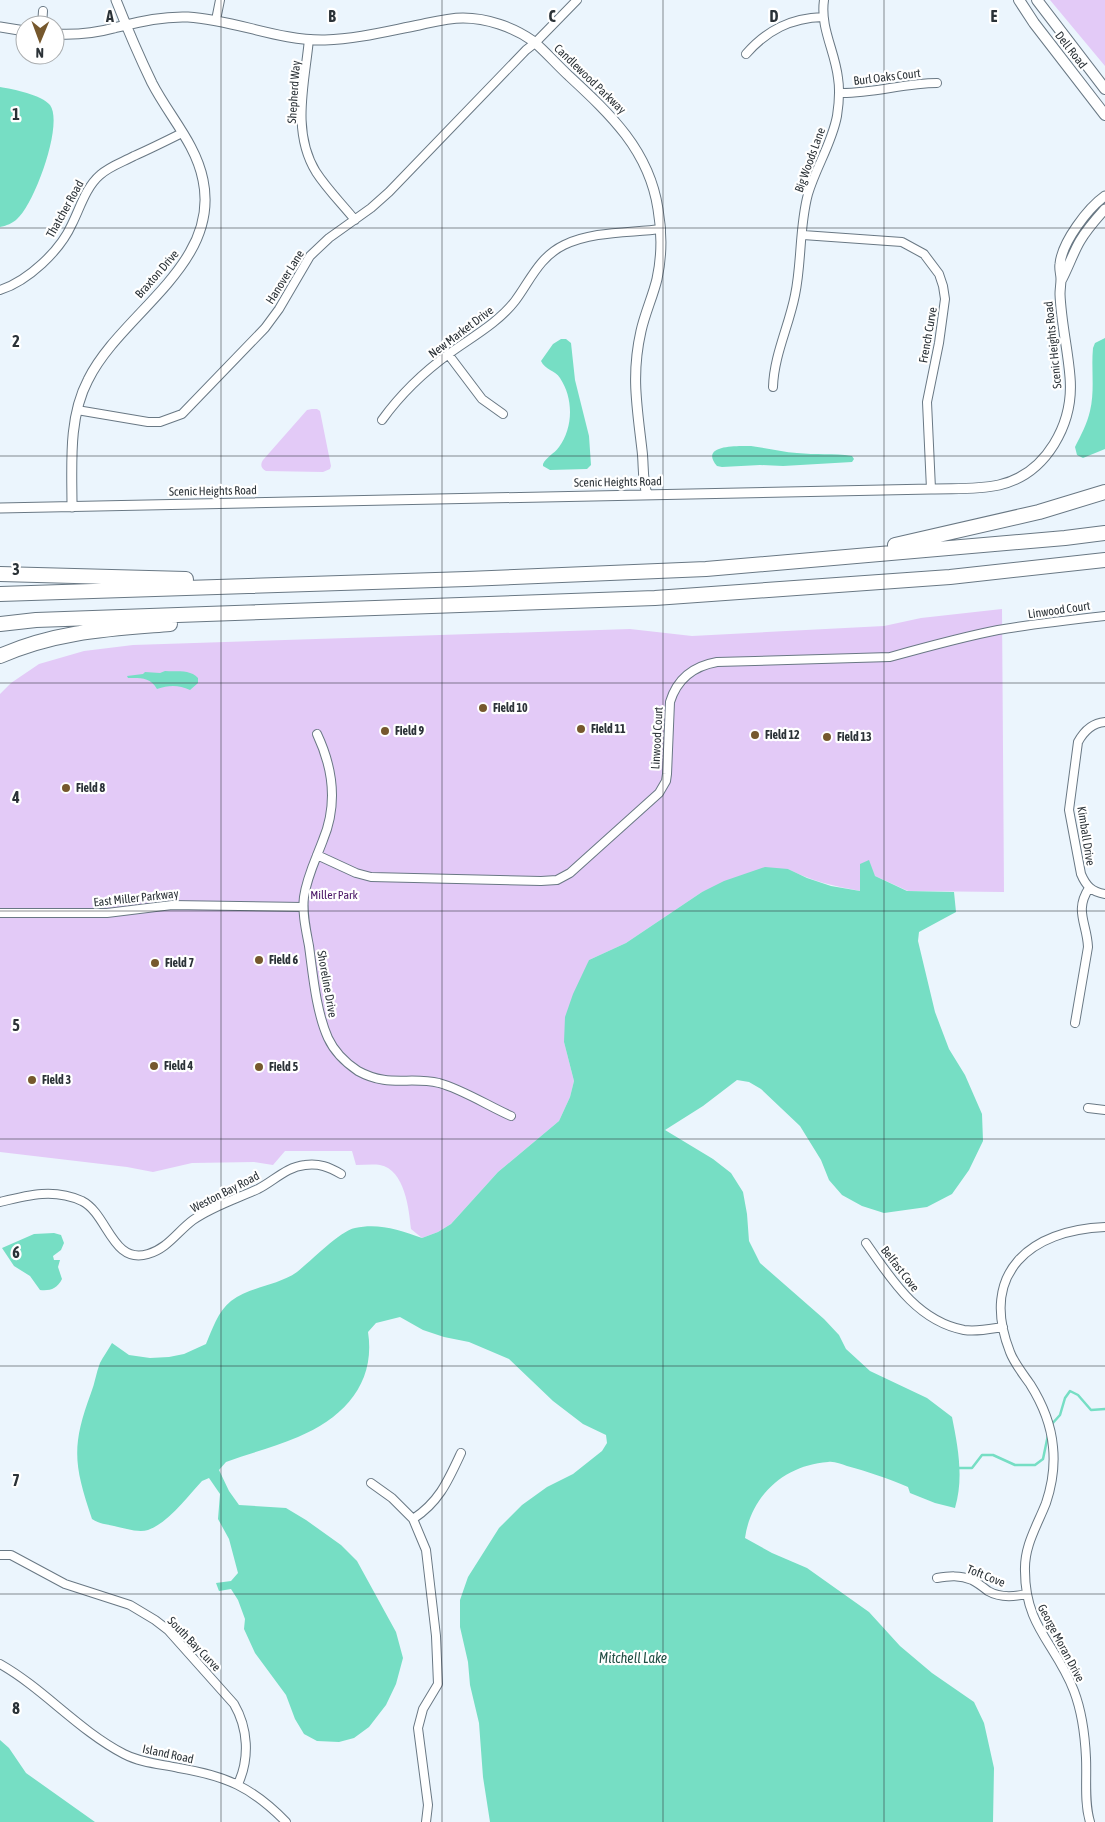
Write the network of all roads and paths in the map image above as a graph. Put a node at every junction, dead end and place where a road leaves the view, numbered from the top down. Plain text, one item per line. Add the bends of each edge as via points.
1 (116, 0) edge
2 (220, 0) edge
3 (576, 0) edge
4 (824, 0) edge
5 (1019, 0) edge
6 (1038, 0) edge
7 (43, 11) dead end
8 (43, 15) edge
9 (823, 17) junction
10 (216, 20) junction
11 (126, 25) junction
12 (0, 27) edge
13 (15, 29) edge
14 (65, 33) edge
15 (309, 39) junction
16 (535, 43) junction
17 (746, 54) dead end
18 (937, 83) dead end
19 (1105, 89) edge
20 (839, 93) junction
21 (1105, 115) edge
22 (182, 134) junction
23 (1105, 196) edge
24 (1105, 209) edge
25 (355, 220) junction
26 (660, 229) junction
27 (803, 235) junction
28 (1061, 281) junction
29 (0, 290) edge
30 (448, 354) junction
31 (774, 387) dead end
32 (77, 410) junction
33 (503, 414) dead end
34 (382, 420) dead end
35 (931, 489) junction
36 (1105, 492) edge
37 (647, 494) junction
38 (72, 507) junction
39 (0, 508) edge
40 (1105, 533) edge
41 (1105, 560) edge
42 (1105, 565) edge
43 (1050, 567) junction
44 (706, 569) junction
45 (0, 574) edge
46 (350, 582) junction
47 (0, 594) edge
48 (353, 609) junction
49 (1105, 616) edge
50 (0, 624) edge
51 (0, 656) edge
52 (1105, 722) edge
53 (317, 734) dead end
54 (317, 855) junction
55 (1089, 888) junction
56 (1105, 894) edge
57 (303, 907) junction
58 (0, 913) edge
59 (1075, 1022) dead end
60 (1088, 1108) dead end
61 (1105, 1110) edge
62 (511, 1116) dead end
63 (341, 1174) dead end
64 (0, 1202) edge
65 (1105, 1226) edge
66 (866, 1243) dead end
67 (1003, 1328) junction
68 (460, 1454) dead end
69 (371, 1483) dead end
70 (413, 1519) junction
71 (0, 1555) edge
72 (937, 1578) dead end
73 (1026, 1594) junction
74 (0, 1664) edge
75 (238, 1784) junction
76 (286, 1822) edge
77 (426, 1822) edge
78 (1090, 1822) edge

1 - 11 street, Braxton Drive
2 - 10 street
3 - 16 street, Hanover Lane
4 - 9 street, Big Woods Lane
5 - 21 main road, Dell Road
6 - 19 main road, Dell Road
7 - 8 street
9 - 17 street via 784,24 757,42
9 - 20 street, Big Woods Lane
10 - 11 street, Candlewood Parkway via 164,18
10 - 15 street, Candlewood Parkway
11 - 14 street, Candlewood Parkway
11 - 22 street, Braxton Drive via 153,84
12 - 13 street
15 - 16 street, Candlewood Parkway via 345,39 462,18 495,22
15 - 25 street, Shepherd Way via 302,134 315,170
16 - 25 street, Hanover Lane via 389,192
16 - 26 street, Candlewood Parkway via 608,112 635,146 653,186
18 - 20 street, Burl Oaks Court
20 - 27 street, Big Woods Lane via 831,137 808,194
22 - 29 street, Thatcher Road via 101,174 87,191 71,227 56,249 26,276
22 - 32 street, Braxton Drive via 191,146 204,181 204,209 199,236 178,271 97,364 87,380
23 - 28 street, Scenic Heights Road via 1079,223 1068,240 1060,263
24 - 28 street, Scenic Heights Road via 1079,242
25 - 32 street, Hanover Lane via 310,256 265,328 182,414 160,422 148,422
26 - 30 street, New Market Drive via 593,236 562,246 538,266 502,315
26 - 37 street, Candlewood Parkway via 657,278 641,330 634,376
27 - 31 street, Big Woods Lane via 795,296 776,364
27 - 35 street, French Curve via 902,242 924,254 939,274 945,299 927,402
28 - 35 street, Scenic Heights Road via 1071,398 1058,439 1038,464 1020,477 985,487
30 - 33 street via 482,399
30 - 34 street, New Market Drive via 417,381
32 - 38 street, Braxton Drive via 73,438
35 - 37 street, Scenic Heights Road
36 - 44 highway via 1039,512 893,545
37 - 38 street, Scenic Heights Road
38 - 39 street, Scenic Heights Road
40 - 44 highway
41 - 43 highway
42 - 43 highway
43 - 48 highway via 655,598
44 - 46 highway
45 - 46 highway
46 - 47 highway
48 - 50 highway
48 - 51 highway via 303,617 87,631 50,638
49 - 54 street, Linwood Court via 998,630 890,657 717,662 702,666 687,674 672,695 667,774 659,793 570,873 557,880 371,876 356,873
52 - 55 street, Kimball Drive via 1091,726 1078,742 1069,799 1081,874
53 - 54 street, Shoreline Drive via 327,758 333,792 329,821
54 - 57 street, Shoreline Drive via 308,875
55 - 56 street
55 - 59 street via 1082,903 1088,947
57 - 58 street, East Miller Parkway via 172,905 108,914
57 - 62 street, Shoreline Drive via 324,1027 340,1056 357,1070 377,1079 442,1084
60 - 61 street
63 - 64 street, Weston Bay Road via 317,1164 291,1168 258,1189 204,1212 164,1246 145,1255 124,1251 116,1244 99,1215 81,1201 40,1193
65 - 67 street, George Moran Drive via 1087,1227 1045,1239 1021,1256 1012,1268 1002,1296
66 - 67 street, Belfast Cove via 905,1297 936,1320 965,1330
67 - 73 street, George Moran Drive via 1011,1354 1039,1398 1053,1448 1051,1484 1027,1550 1024,1568
68 - 70 street via 436,1500
69 - 70 street
70 - 77 street via 426,1550 436,1636 438,1684 423,1708 418,1728 428,1805
71 - 75 street, South Bay Curve via 11,1555 65,1584 130,1605 168,1630 241,1715 246,1743
72 - 73 street, Toft Cove via 949,1576 972,1580 997,1595
73 - 78 street, George Moran Drive via 1033,1618 1074,1691 1080,1712
74 - 75 street, Island Road via 98,1738 126,1755 212,1774
75 - 76 street, Island Road via 261,1799

